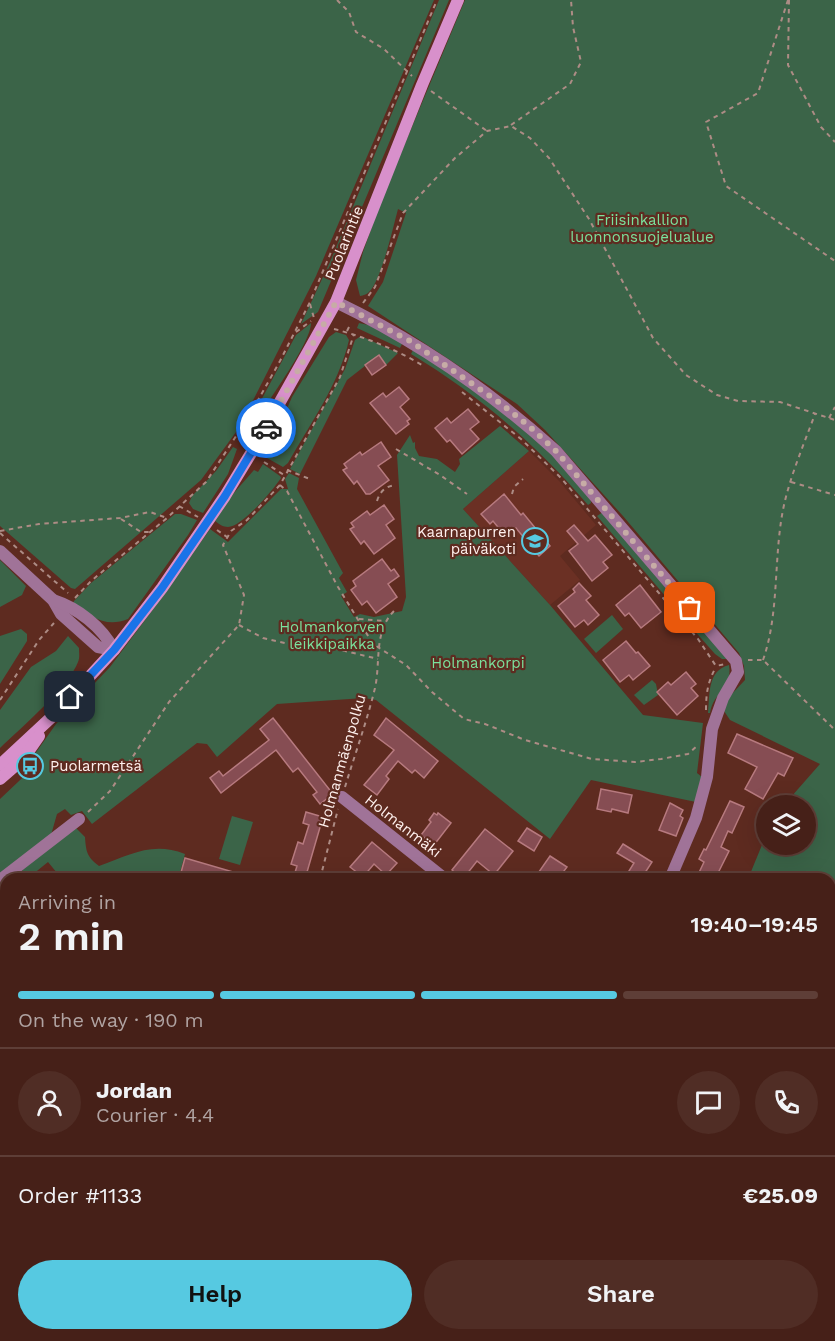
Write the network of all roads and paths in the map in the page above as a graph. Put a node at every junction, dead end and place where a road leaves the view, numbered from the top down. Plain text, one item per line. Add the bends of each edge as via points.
1 (337, 0) edge
2 (437, 0) edge
3 (458, 0) edge
4 (571, 0) edge
5 (789, 0) edge
6 (407, 71) junction
7 (422, 85) junction
8 (511, 126) junction
9 (487, 131) junction
10 (835, 142) edge
11 (835, 261) edge
12 (310, 302) junction
13 (336, 302) junction
14 (357, 312) junction
15 (319, 321) junction
16 (294, 334) junction
17 (354, 334) junction
18 (423, 365) dead end
19 (462, 391) dead end
20 (835, 407) edge
21 (815, 413) junction
22 (829, 418) junction
23 (835, 420) edge
24 (396, 449) dead end
25 (264, 462) dead end
26 (287, 470) junction
27 (284, 475) junction
28 (310, 479) dead end
29 (523, 479) dead end
30 (791, 482) junction
31 (280, 485) junction
32 (396, 485) dead end
33 (467, 494) dead end
34 (512, 494) dead end
35 (835, 495) edge
36 (377, 501) dead end
37 (179, 506) junction
38 (167, 518) junction
39 (199, 518) dead end
40 (120, 519) junction
41 (212, 526) dead end
42 (0, 532) edge
43 (150, 532) junction
44 (227, 537) junction
45 (0, 551) edge
46 (53, 600) junction
47 (396, 609) dead end
48 (61, 614) junction
49 (358, 620) junction
50 (386, 621) junction
51 (239, 625) junction
52 (377, 648) junction
53 (114, 650) junction
54 (378, 659) junction
55 (763, 660) junction
56 (736, 661) junction
57 (0, 700) edge
58 (56, 713) junction
59 (835, 730) edge
60 (704, 738) dead end
61 (0, 765) edge
62 (0, 779) edge
63 (342, 797) junction
64 (79, 819) joint
65 (9, 873) edge
66 (322, 873) edge
67 (437, 873) edge
68 (673, 873) edge

1 - 6 path via 349,12 356,32 384,49
2 - 6 path
3 - 7 main road, Puolarintie
4 - 8 path via 581,62 570,84
5 - 10 path via 788,65 821,127
5 - 11 path via 758,93 706,122 726,186
6 - 12 path
7 - 9 path
7 - 13 main road, Puolarintie
8 - 9 path
8 - 21 path via 530,138 549,158 589,219 653,338 686,375 717,395 738,401 780,402
9 - 14 path via 455,158 403,213 386,264
12 - 15 path
12 - 16 path
13 - 14 street
13 - 15 main road, Puolarintie
14 - 56 street via 410,341 500,403 556,451
15 - 16 path
15 - 17 path
15 - 53 main road, Puolarintie via 269,424 225,496
16 - 37 path via 231,445 206,482
17 - 18 path
17 - 26 path via 340,377
19 - 56 path via 561,478 698,639 716,666
20 - 22 path
21 - 22 path
21 - 30 path
22 - 23 path
24 - 33 path
25 - 27 path
26 - 27 path
26 - 28 path
27 - 31 path
29 - 34 path
30 - 35 path
30 - 55 path via 784,506 768,647
31 - 44 path
31 - 49 path via 287,491
32 - 36 path via 384,489
37 - 38 path
37 - 39 path
38 - 40 path via 150,512
38 - 43 path
40 - 42 path via 39,524
40 - 43 path via 141,532
41 - 44 path
42 - 43 path via 74,599
44 - 51 path via 225,550 244,595
45 - 46 street
46 - 48 street
46 - 53 street via 69,605 106,635
47 - 50 path
48 - 53 street via 98,647
48 - 57 path
49 - 50 path
49 - 52 path
50 - 52 path
51 - 54 path via 263,638
51 - 64 path via 169,702 110,791
52 - 54 path, Holmanmäenpolku
52 - 60 path via 406,665 464,719 592,759 635,762 676,757 688,754
53 - 58 main road, Puolarintie
54 - 63 path, Holmanmäenpolku via 375,688
55 - 56 path
55 - 59 path
56 - 68 street via 738,672 712,729 707,777 696,818
58 - 61 main road, Puolarintie
58 - 62 main road, Puolarintie via 22,759
63 - 66 path, Holmanmäenpolku
63 - 67 street, Holmanmäki
64 - 65 street

